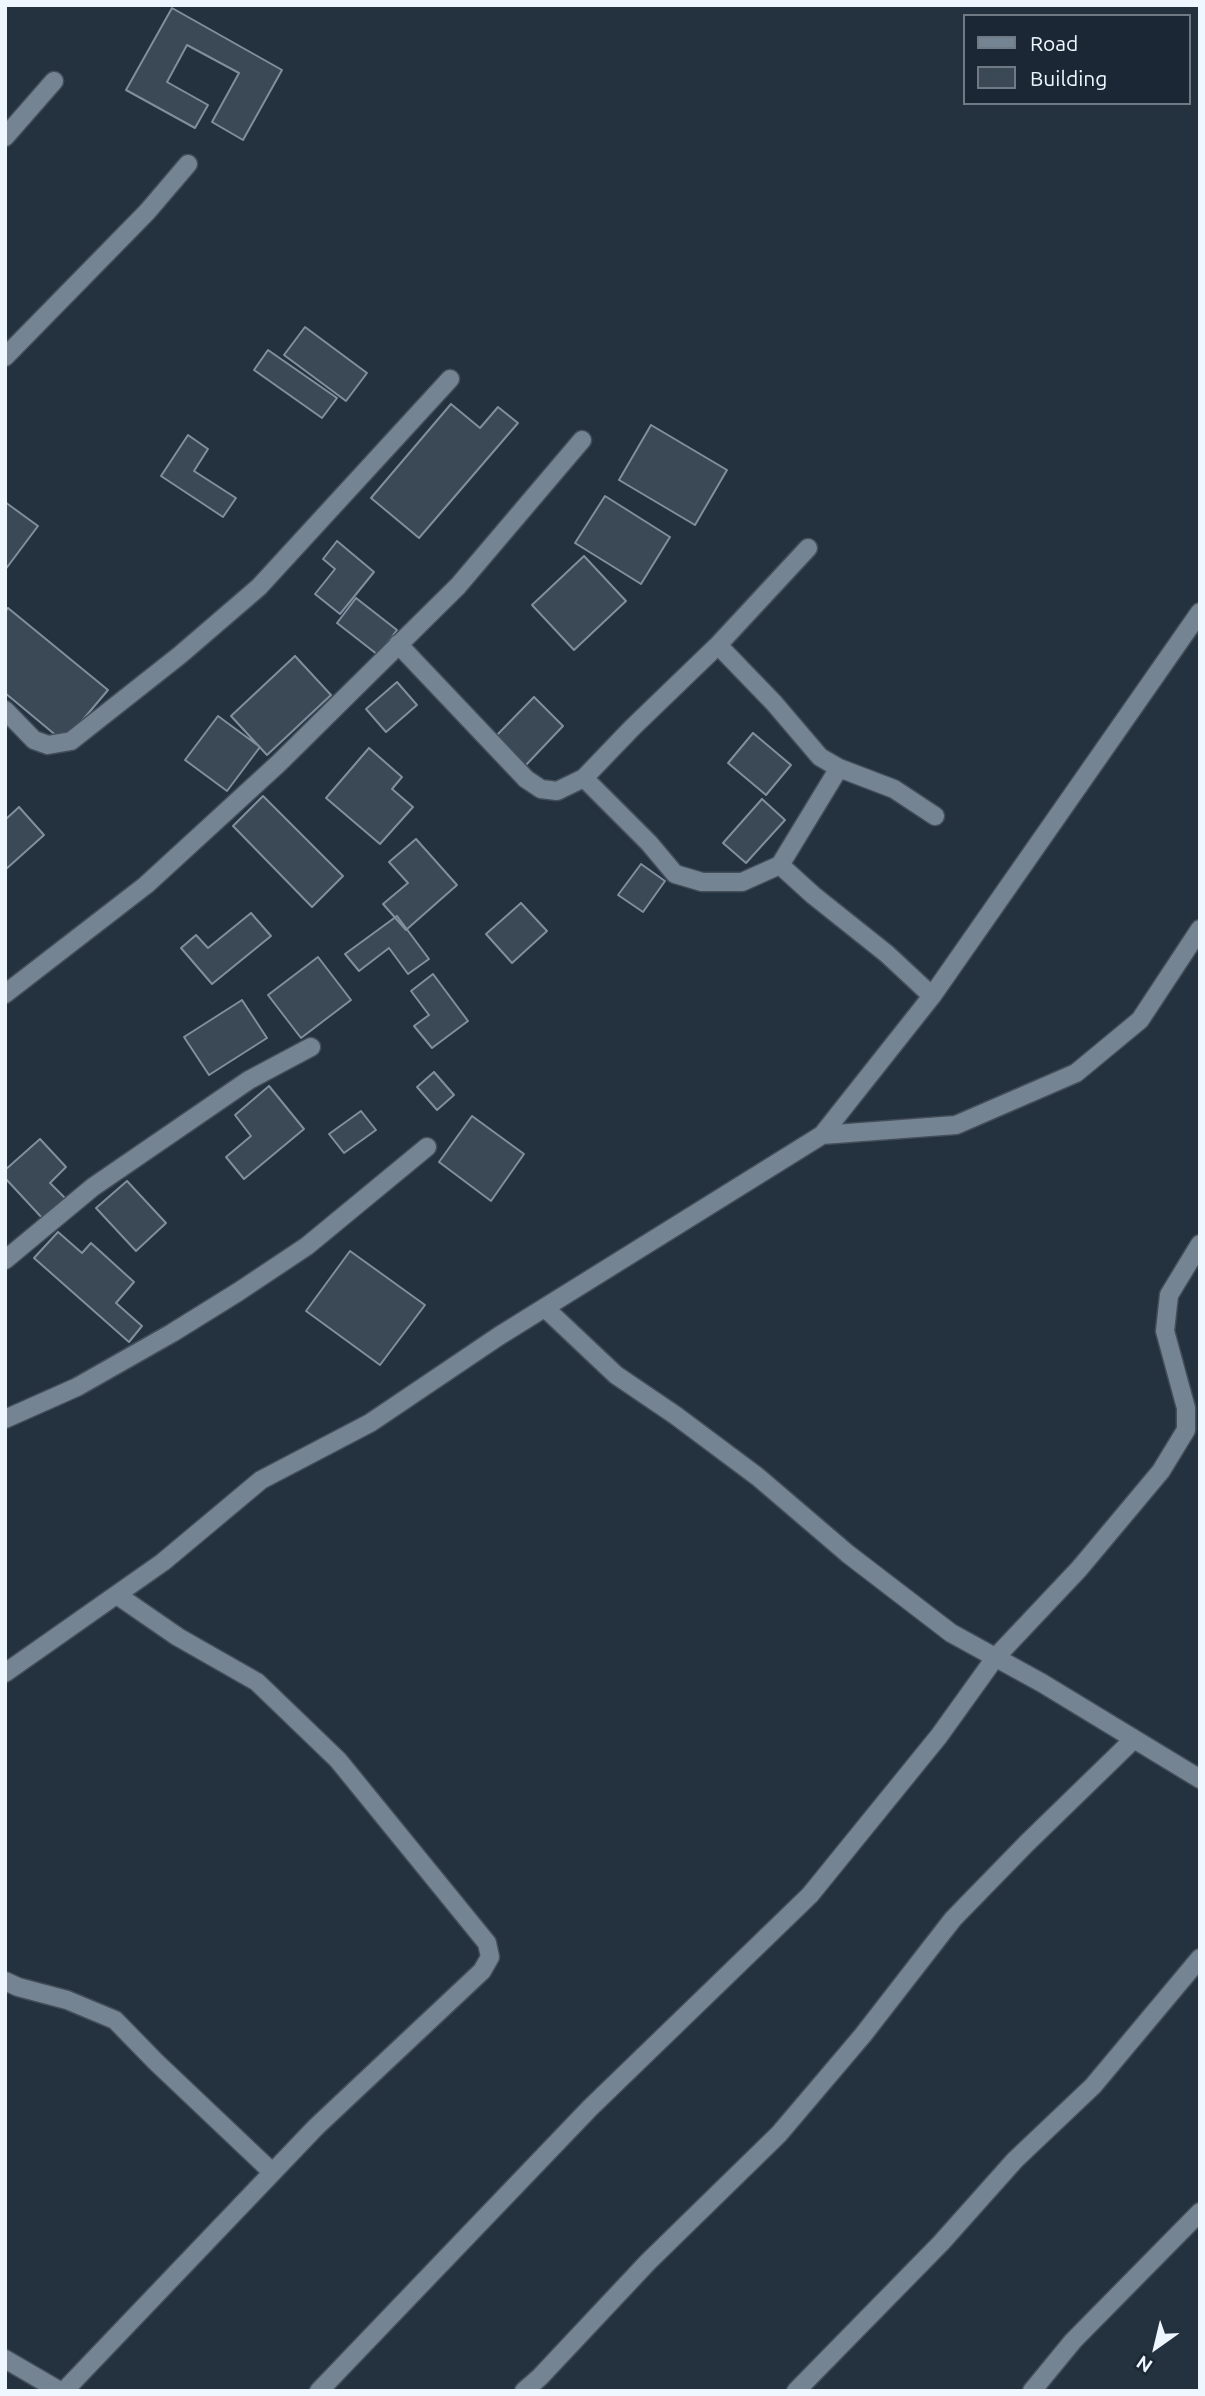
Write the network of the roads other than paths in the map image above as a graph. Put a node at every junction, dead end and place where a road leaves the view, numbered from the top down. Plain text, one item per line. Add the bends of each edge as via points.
1 (54, 81) dead end
2 (5, 137) edge
3 (188, 164) dead end
4 (5, 357) edge
5 (450, 379) dead end
6 (582, 440) dead end
7 (808, 548) dead end
8 (1200, 612) edge
9 (398, 645) junction
10 (718, 645) junction
11 (5, 710) edge
12 (839, 768) junction
13 (584, 778) junction
14 (935, 816) dead end
15 (779, 865) junction
16 (1200, 929) edge
17 (5, 993) edge
18 (932, 996) junction
19 (311, 1047) dead end
20 (822, 1135) junction
21 (426, 1147) dead end
22 (1200, 1244) edge
23 (5, 1260) edge
24 (545, 1308) junction
25 (1200, 1414) edge
26 (5, 1419) edge
27 (1186, 1430) junction
28 (117, 1595) junction
29 (995, 1658) junction
30 (5, 1674) edge
31 (1134, 1739) junction
32 (1200, 1779) edge
33 (1200, 1958) edge
34 (5, 1981) edge
35 (272, 2172) junction
36 (1200, 2212) edge
37 (5, 2359) edge
38 (62, 2391) edge
39 (319, 2391) edge
40 (524, 2391) edge
41 (796, 2391) edge
42 (1032, 2391) edge

1 - 2 street
3 - 4 street
5 - 11 street via 259,587 71,741 48,745 34,740
6 - 9 street via 458,586
7 - 10 street
8 - 18 street
9 - 13 street via 526,779 541,789 557,791
9 - 17 street via 146,885
10 - 12 street via 820,757
10 - 13 street
12 - 14 street via 894,789
12 - 15 street
13 - 15 street via 676,874 702,882 742,882
15 - 18 street
16 - 20 street via 1140,1020 1076,1073 956,1125
18 - 20 street
19 - 23 street via 249,1080 93,1187
20 - 24 street
21 - 26 street via 307,1246 238,1292 76,1387
22 - 27 street via 1170,1294 1165,1331 1186,1408
24 - 28 street via 370,1423 261,1480
24 - 29 street via 616,1375 758,1477 951,1633
25 - 27 street
27 - 29 street via 1161,1471 1079,1569
28 - 30 street
28 - 35 street via 257,1682 338,1760 487,1943 489,1957 482,1971
29 - 31 street
29 - 39 street via 939,1736 810,1895 590,2108
31 - 32 street
31 - 40 street via 953,1919 779,2134
33 - 41 street via 1093,2085 1015,2160
34 - 35 street via 115,2020
35 - 38 street
36 - 42 street via 1073,2341
37 - 38 street

